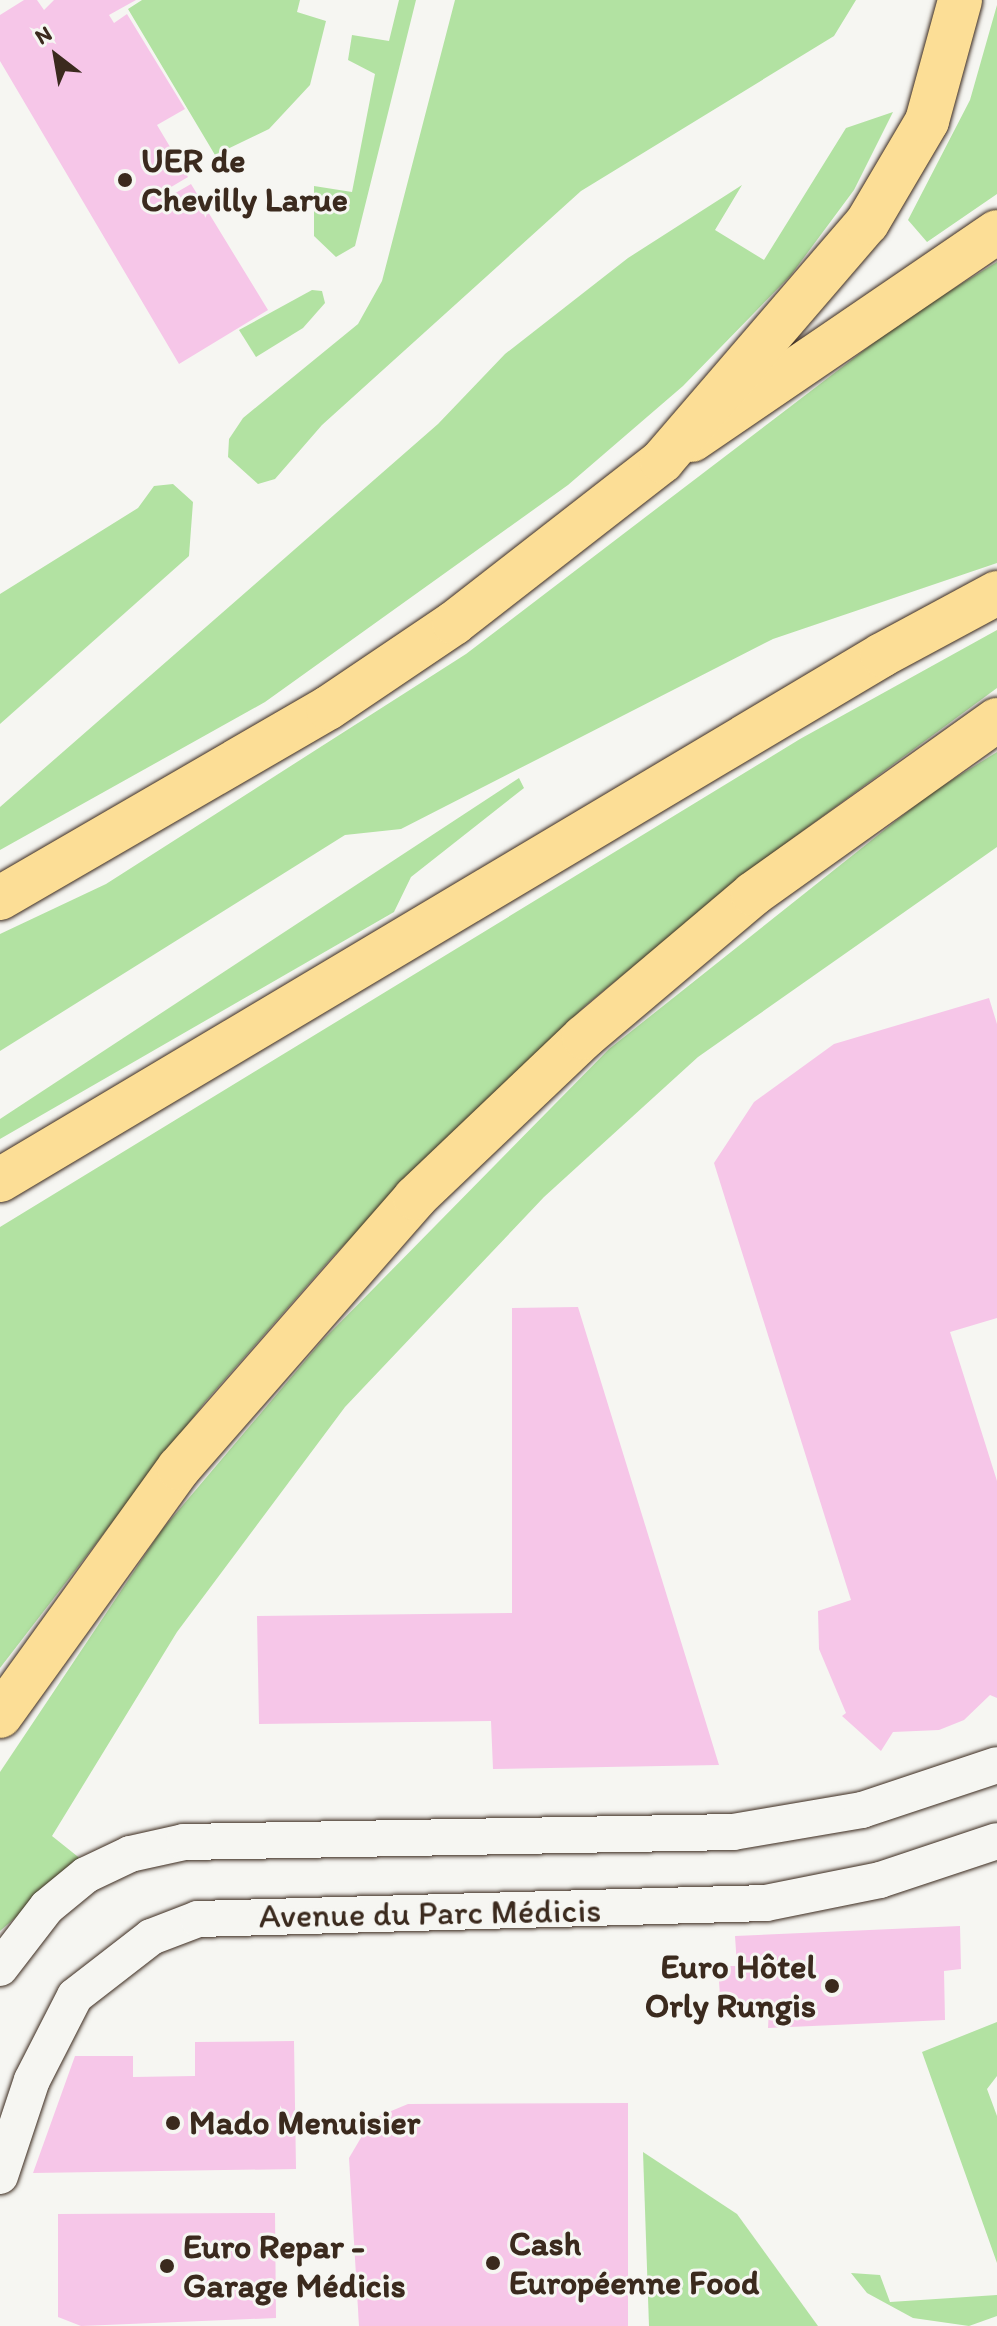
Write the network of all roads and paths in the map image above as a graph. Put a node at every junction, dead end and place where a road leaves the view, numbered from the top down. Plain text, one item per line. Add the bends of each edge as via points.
1 (960, 0) edge
2 (997, 232) edge
3 (662, 461) junction
4 (997, 593) edge
5 (997, 720) edge
6 (0, 898) edge
7 (0, 1180) edge
8 (0, 1716) edge
9 (997, 1765) edge
10 (997, 1841) edge
11 (0, 1968) edge
12 (0, 2176) edge

1 - 3 highway via 927,121 839,263
2 - 3 highway
3 - 6 highway via 454,623 328,708 225,775
4 - 7 highway via 882,655
5 - 8 highway via 753,894 584,1037 425,1187 228,1407
9 - 11 street via 862,1810 733,1832 184,1842 130,1854 86,1875 47,1907
10 - 12 street, Avenue du Parc Médicis via 880,1880 766,1903 198,1919 124,1954 75,1996 32,2080

